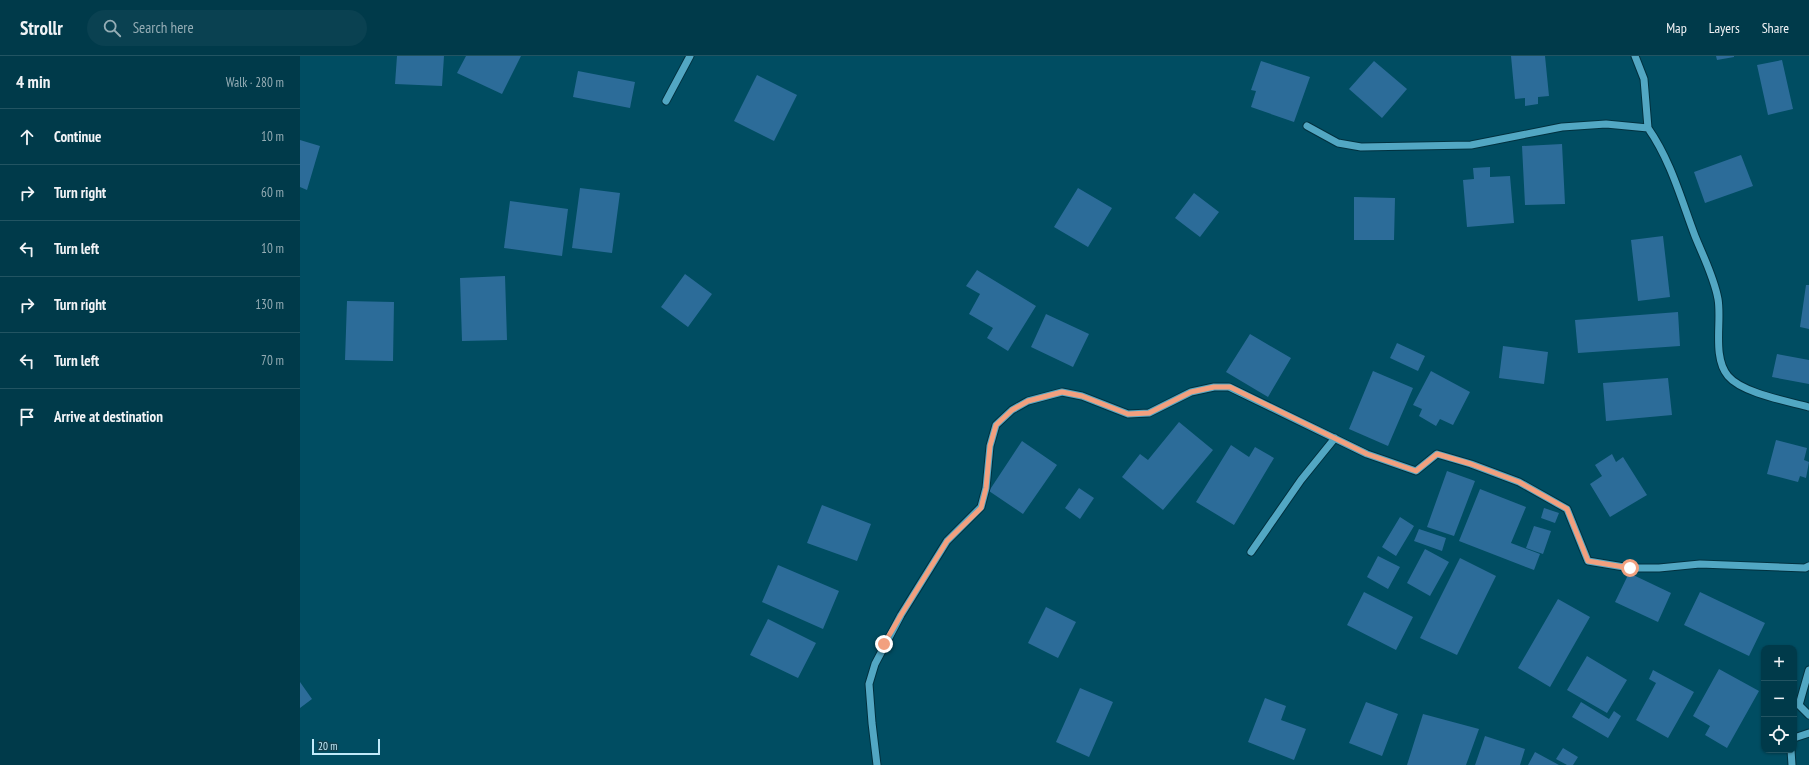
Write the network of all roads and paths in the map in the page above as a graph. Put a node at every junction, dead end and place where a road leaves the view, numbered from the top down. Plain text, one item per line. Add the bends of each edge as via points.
1 (690, 56) edge
2 (1635, 56) edge
3 (666, 101) dead end
4 (1307, 126) dead end
5 (1648, 128) junction
6 (1809, 407) edge
7 (1335, 438) junction
8 (1250, 552) dead end
9 (1809, 566) edge
10 (1809, 670) edge
11 (1809, 714) edge
12 (1809, 733) edge
13 (1797, 737) edge
14 (1791, 753) edge
15 (877, 765) edge
16 (1792, 765) edge

1 - 3 street
2 - 5 street via 1644,78
4 - 5 street via 1338,143 1361,147 1471,145 1562,127 1606,124
5 - 6 street via 1672,171 1718,299 1718,339 1722,363 1728,376 1745,388
7 - 8 street via 1301,480
7 - 9 street via 1367,454 1416,471 1437,454 1519,482 1567,509 1588,561 1630,568 1700,564 1805,568
7 - 15 street via 1230,387 1214,387 1191,392 1149,413 1128,414 1082,396 1062,392 1028,401 1012,410 996,425 990,446 986,488 981,508 947,541 901,615 875,664 869,684
10 - 11 street via 1799,705
12 - 13 street
14 - 16 street

